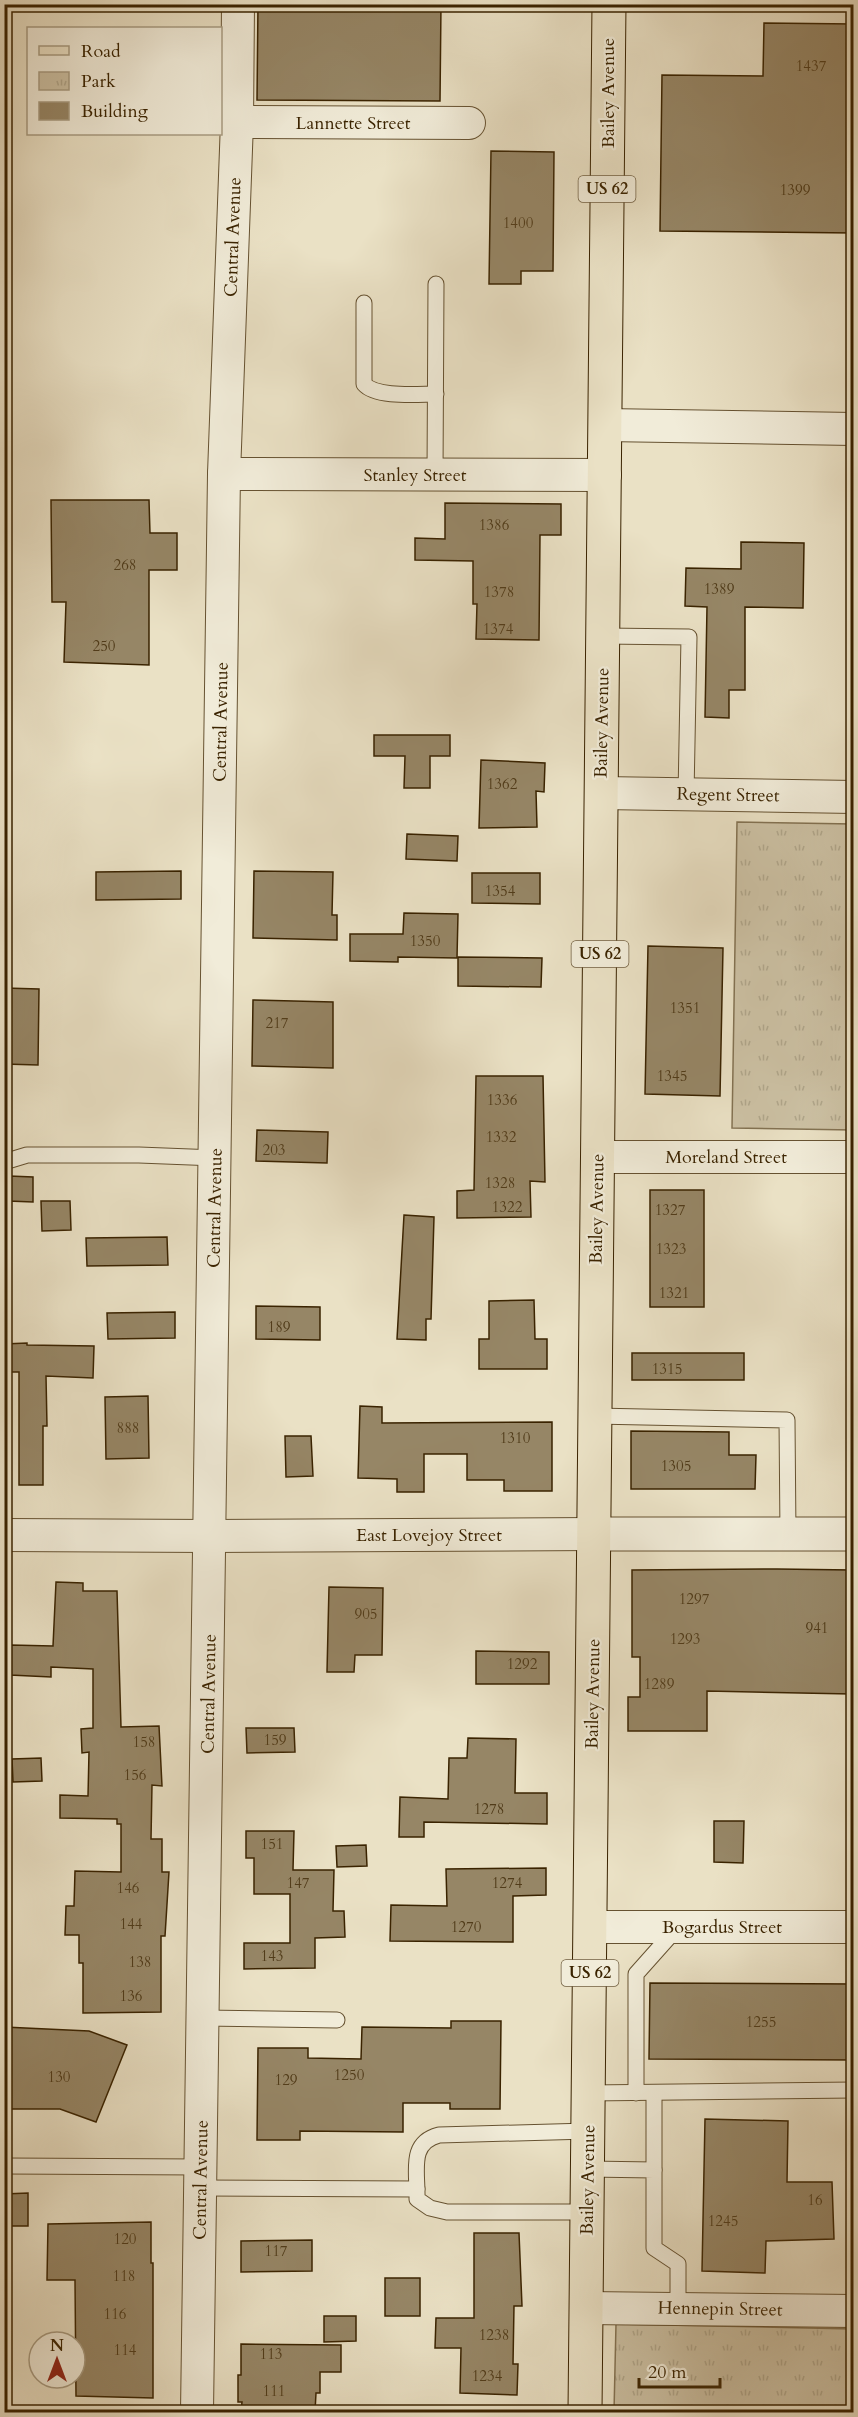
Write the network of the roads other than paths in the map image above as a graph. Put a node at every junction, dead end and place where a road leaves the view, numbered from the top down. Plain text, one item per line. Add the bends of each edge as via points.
1 (238, 4) edge
2 (609, 4) edge
3 (237, 122) junction
4 (469, 123) dead end
5 (436, 284) dead end
6 (364, 303) dead end
7 (436, 394) junction
8 (605, 425) junction
9 (854, 429) edge
10 (225, 474) junction
11 (435, 475) junction
12 (605, 475) junction
13 (603, 636) junction
14 (602, 793) junction
15 (686, 795) junction
16 (854, 797) edge
17 (598, 1157) junction
18 (854, 1157) edge
19 (216, 1158) junction
20 (4, 1162) edge
21 (595, 1416) junction
22 (594, 1534) junction
23 (788, 1534) junction
24 (854, 1534) edge
25 (4, 1535) edge
26 (211, 1536) junction
27 (590, 1927) junction
28 (678, 1927) junction
29 (854, 1927) edge
30 (204, 2018) junction
31 (337, 2020) dead end
32 (854, 2090) edge
33 (636, 2093) junction
34 (654, 2093) junction
35 (589, 2094) junction
36 (588, 2131) junction
37 (4, 2166) edge
38 (588, 2169) junction
39 (654, 2170) junction
40 (201, 2177) junction
41 (417, 2189) junction
42 (587, 2212) junction
43 (586, 2308) junction
44 (678, 2309) junction
45 (854, 2311) edge
46 (197, 2412) edge
47 (585, 2412) edge

1 - 3 street, Central Avenue
2 - 8 main road, Bailey Avenue / US 62
3 - 4 street, Lannette Street
3 - 10 street, Central Avenue
5 - 7 lane
6 - 7 lane via 364,384 370,390 384,393
7 - 11 lane
8 - 9 street
8 - 12 main road, Bailey Avenue / US 62
10 - 11 street, Stanley Street
10 - 19 street, Central Avenue
11 - 12 street, Stanley Street
12 - 13 main road, Bailey Avenue / US 62
13 - 14 main road, Bailey Avenue / US 62
13 - 15 lane via 688,637
14 - 15 street, Regent Street
14 - 17 main road, Bailey Avenue / US 62
15 - 16 street, Regent Street
17 - 18 street, Moreland Street
17 - 21 main road, Bailey Avenue / US 62
19 - 20 lane via 27,1155
19 - 26 street, Central Avenue
21 - 22 main road, Bailey Avenue / US 62
21 - 23 lane via 787,1420
22 - 23 street, East Lovejoy Street
22 - 26 street, East Lovejoy Street
22 - 27 main road, Bailey Avenue / US 62
23 - 24 street, East Lovejoy Street
25 - 26 street, East Lovejoy Street
26 - 30 street, Central Avenue
27 - 28 street, Bogardus Street
27 - 35 main road, Bailey Avenue / US 62
28 - 29 street, Bogardus Street
28 - 33 lane via 636,1974
30 - 31 lane
30 - 40 street, Central Avenue
32 - 34 lane
33 - 34 lane
33 - 35 lane
34 - 39 lane
35 - 36 main road, Bailey Avenue / US 62
36 - 38 main road, Bailey Avenue / US 62
36 - 41 lane via 439,2135 426,2139 418,2150
37 - 40 lane
38 - 39 lane
38 - 42 main road, Bailey Avenue / US 62
39 - 44 lane via 654,2248 678,2264
40 - 41 lane
40 - 46 street, Central Avenue
41 - 42 lane via 417,2199 430,2208 447,2212
42 - 43 main road, Bailey Avenue / US 62
43 - 44 street, Hennepin Street
43 - 47 main road, Bailey Avenue / US 62
44 - 45 street, Hennepin Street

